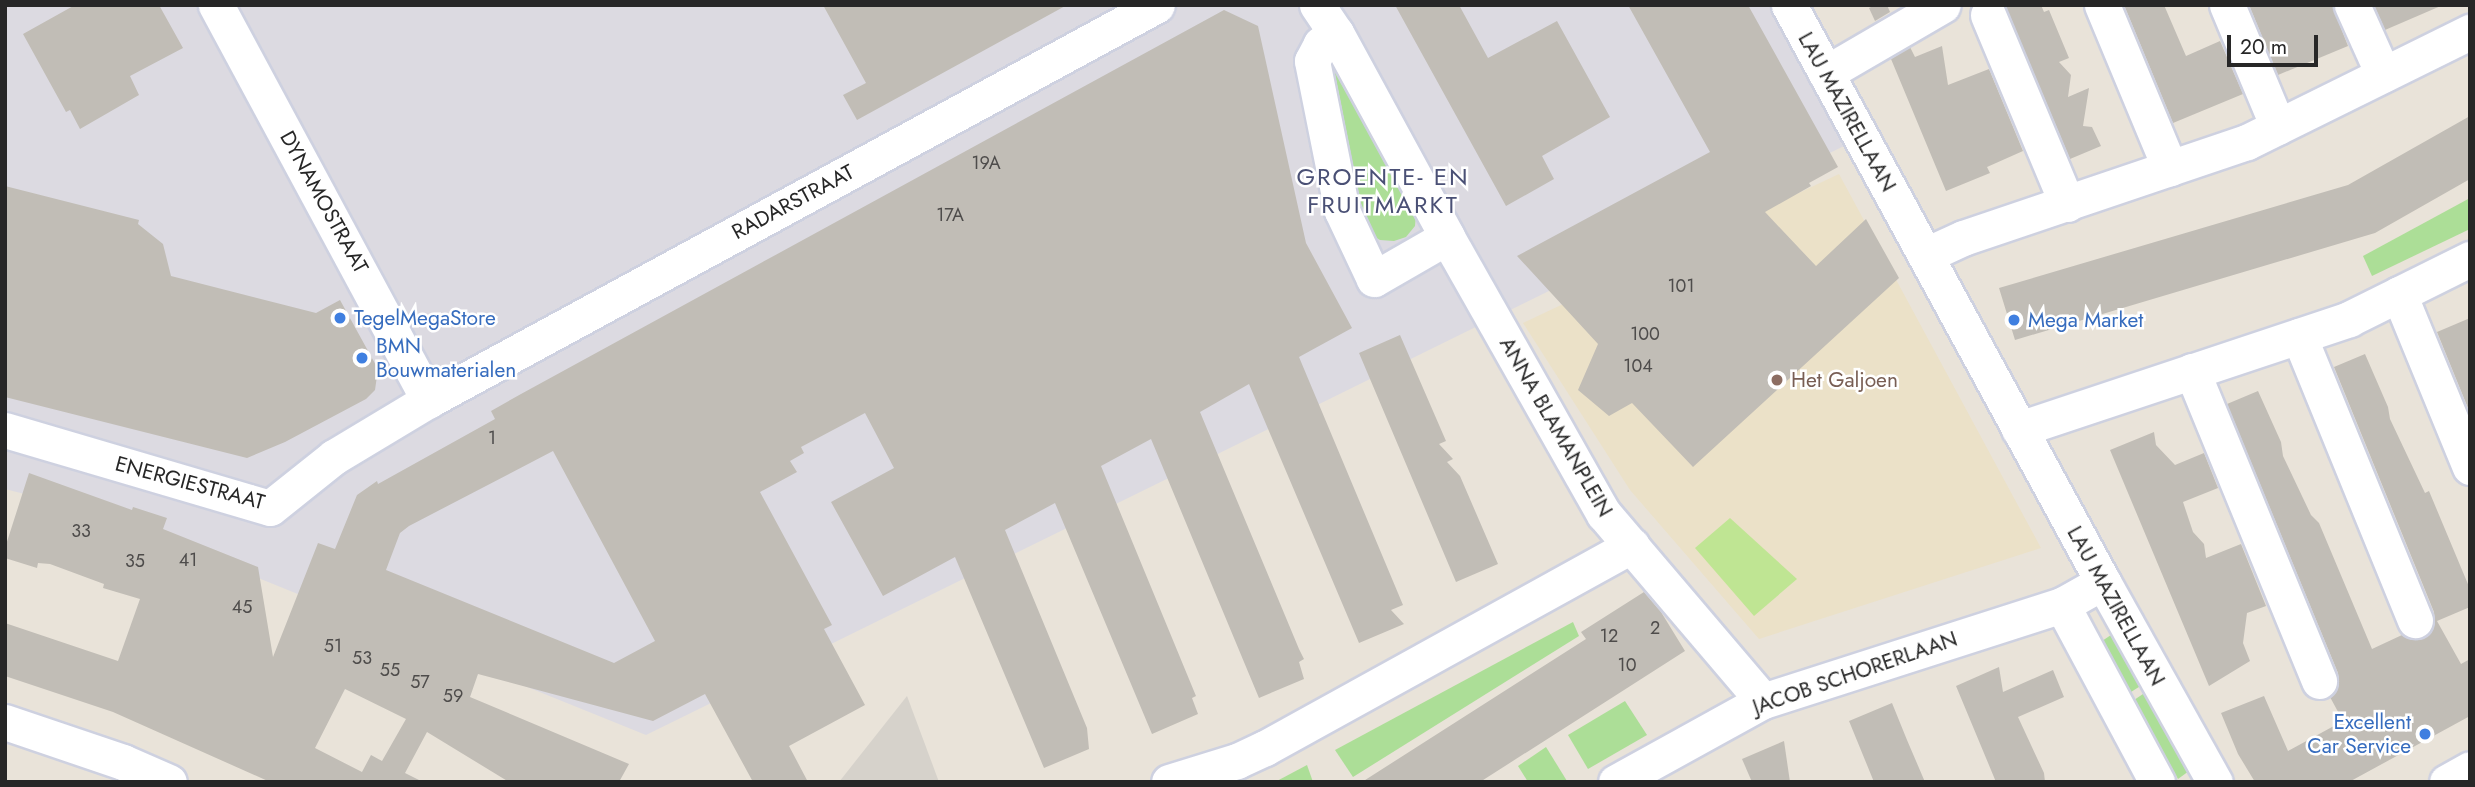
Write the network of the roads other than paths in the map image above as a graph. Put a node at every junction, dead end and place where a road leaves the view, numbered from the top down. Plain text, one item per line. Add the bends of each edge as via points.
1 (216, 5) edge
2 (1157, 5) edge
3 (1789, 5) edge
4 (1944, 5) edge
5 (2102, 5) edge
6 (2227, 5) edge
7 (2352, 5) edge
8 (1988, 15) dead end
9 (1326, 19) edge
10 (2470, 32) edge
11 (1826, 74) junction
12 (2383, 74) junction
13 (2278, 127) junction
14 (2170, 169) junction
15 (2067, 204) junction
16 (1447, 237) junction
17 (1926, 255) junction
18 (2470, 259) edge
19 (2399, 294) junction
20 (2299, 336) junction
21 (2192, 371) junction
22 (429, 400) junction
23 (2019, 429) junction
24 (5, 430) edge
25 (2470, 467) edge
26 (1632, 545) junction
27 (2103, 582) junction
28 (2062, 605) junction
29 (2415, 620) dead end
30 (2319, 681) dead end
31 (1763, 701) junction
32 (5, 722) edge
33 (2470, 769) edge
34 (169, 782) edge
35 (1169, 782) edge
36 (1616, 782) edge
37 (2158, 782) edge
38 (2215, 782) edge
39 (2447, 782) edge

1 - 22 street, DYNAMOSTRAAT
2 - 22 street, RADARSTRAAT
3 - 11 street, LAU MAZIRELLAAN
4 - 11 street
5 - 14 street
6 - 13 street
7 - 12 street
8 - 15 street
9 - 16 street, ANNA BLAMANPLEIN
9 - 16 street via 1312,61 1342,211 1374,279
10 - 12 street
11 - 17 street, LAU MAZIRELLAAN
12 - 13 street
13 - 14 street
14 - 15 street
15 - 17 street via 1962,238
16 - 26 street, ANNA BLAMANPLEIN via 1604,513
17 - 23 street, LAU MAZIRELLAAN
18 - 19 street
19 - 20 street via 2349,319
19 - 25 street
20 - 21 street
20 - 29 street
21 - 23 street
21 - 30 street
22 - 24 street, ENERGIESTRAAT via 334,457 270,508
23 - 27 street, LAU MAZIRELLAAN
26 - 31 street, ANNA BLAMANPLEIN
26 - 35 street via 1265,748
27 - 28 street, JACOB SCHORERLAAN
27 - 38 street, LAU MAZIRELLAAN
28 - 31 street, JACOB SCHORERLAAN
28 - 37 street
31 - 36 street, JACOB SCHORERLAAN
32 - 34 street
33 - 39 street

